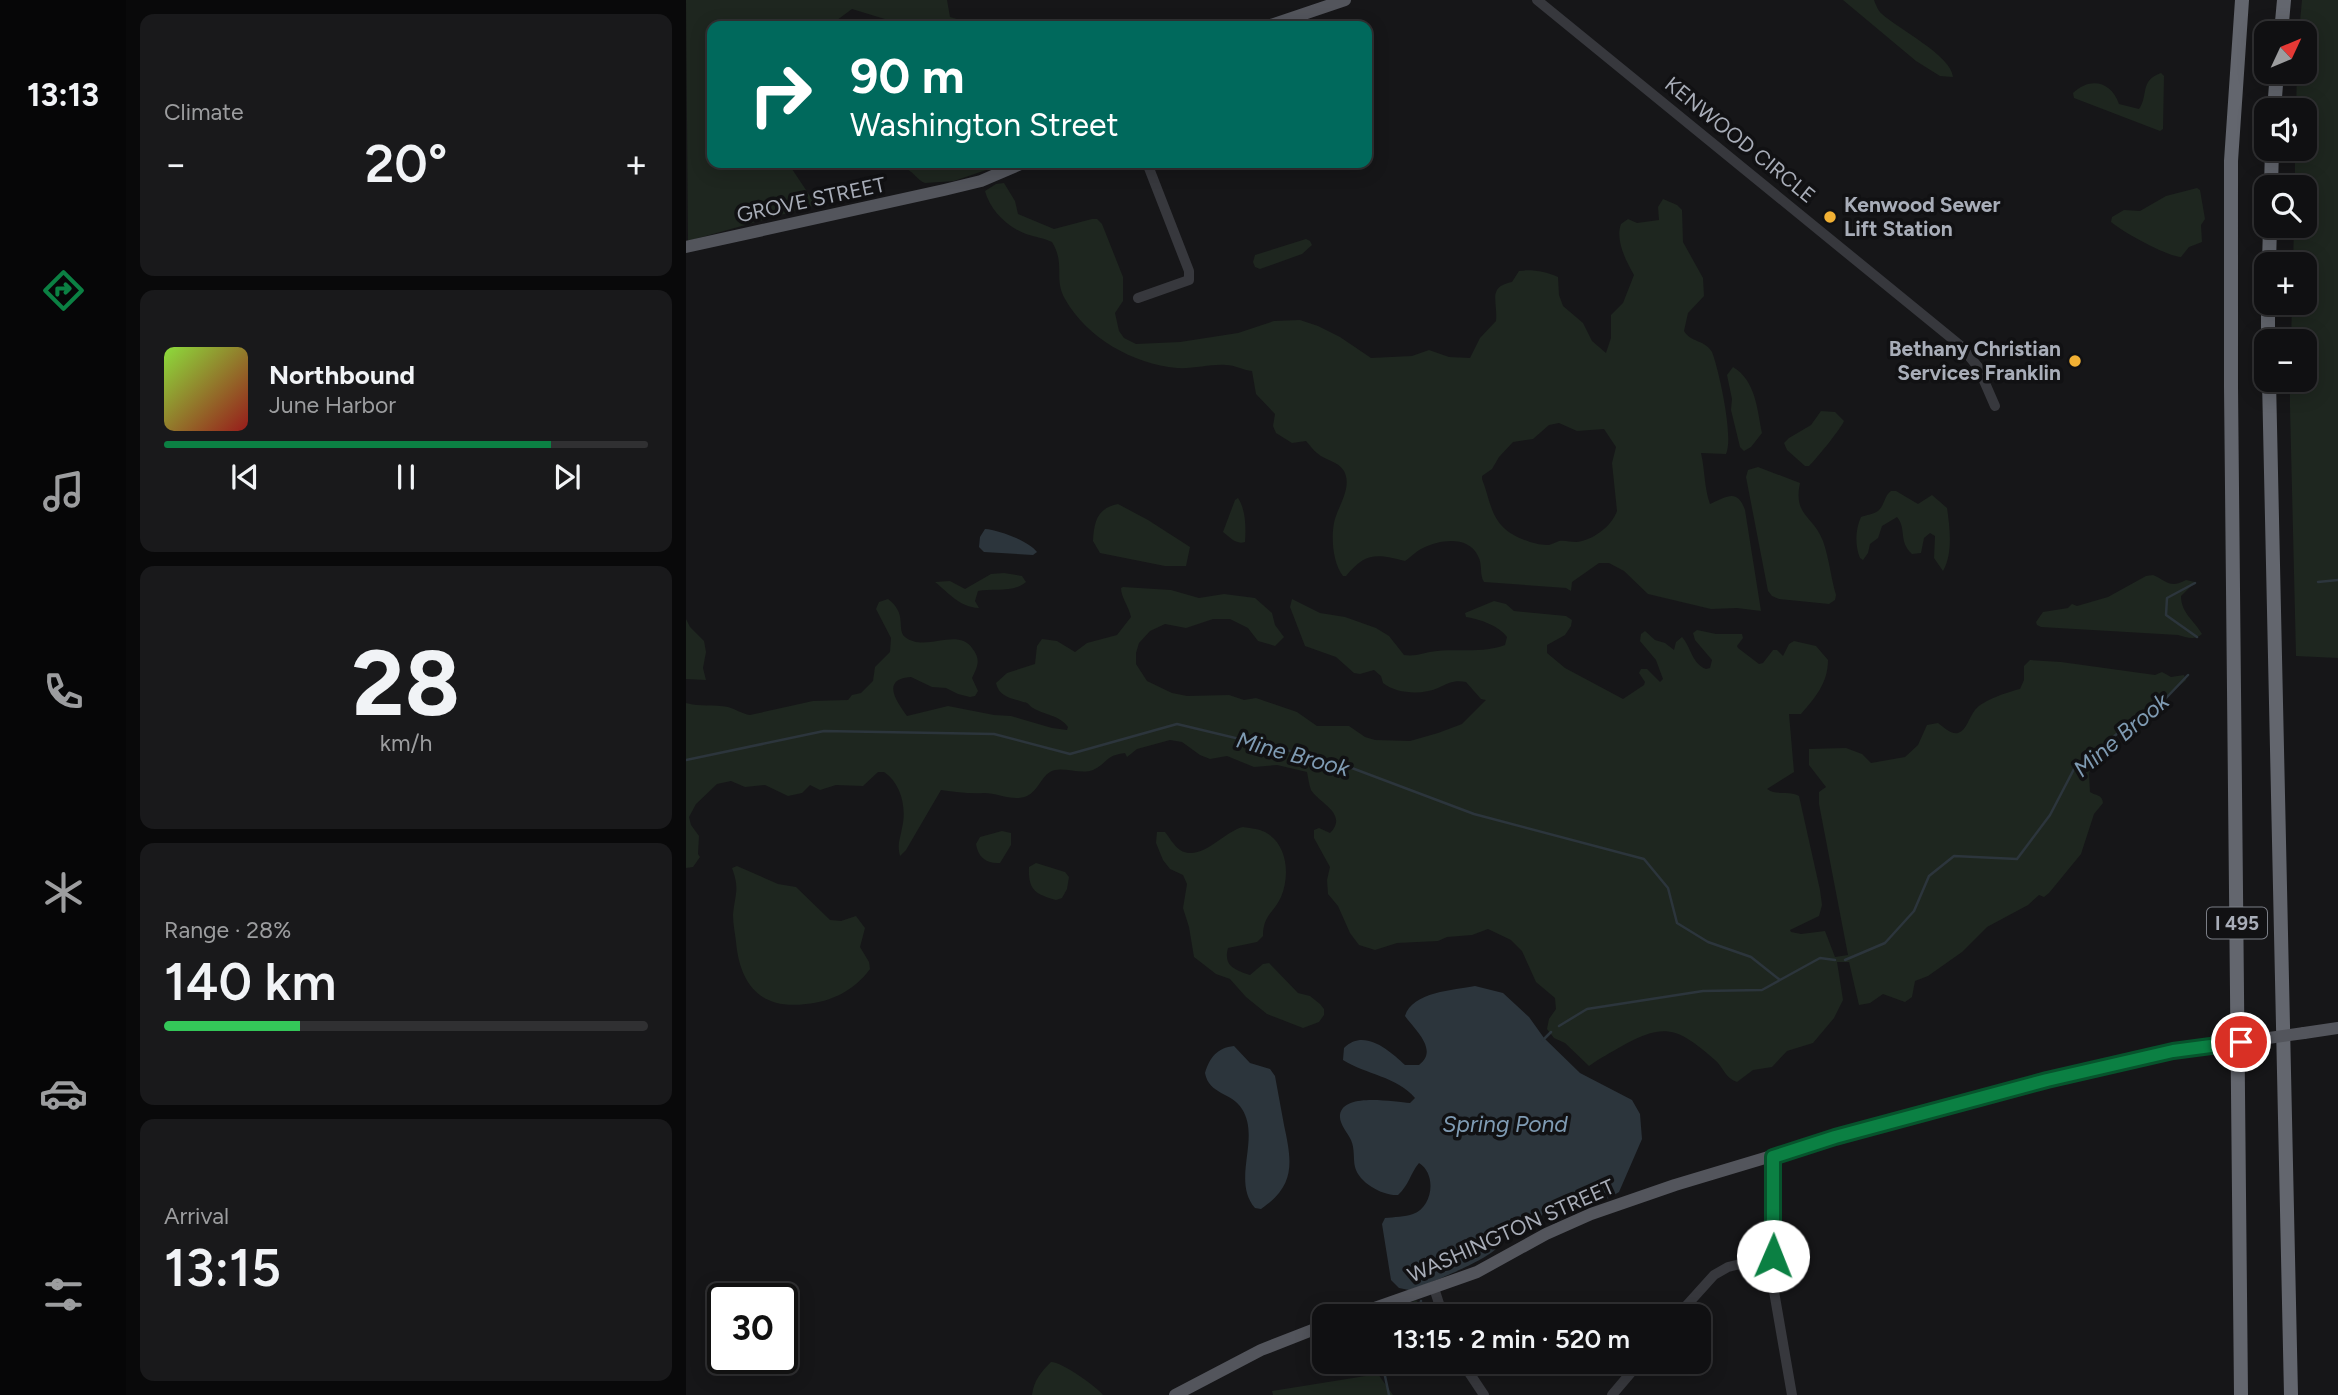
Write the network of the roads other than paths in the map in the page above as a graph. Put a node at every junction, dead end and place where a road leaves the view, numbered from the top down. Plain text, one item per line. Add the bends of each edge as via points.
1 (1345, 0) edge
2 (1537, 0) edge
3 (2242, 0) edge
4 (2284, 0) edge
5 (1283, 21) edge
6 (2282, 21) edge
7 (1010, 168) edge
8 (1149, 168) edge
9 (686, 247) edge
10 (1138, 298) dead end
11 (2269, 392) edge
12 (1996, 406) dead end
13 (2338, 1028) edge
14 (1773, 1157) junction
15 (1773, 1256) junction
16 (1434, 1289) junction
17 (1388, 1304) edge
18 (1439, 1304) edge
19 (1688, 1304) edge
20 (1312, 1330) edge
21 (1470, 1374) edge
22 (1630, 1374) edge
23 (1175, 1395) edge
24 (1484, 1395) edge
25 (1612, 1395) edge
26 (1792, 1395) edge
27 (2241, 1395) edge
28 (2291, 1395) edge

1 - 5 main road
2 - 12 street, KENWOOD CIRCLE via 1961,346 1978,366
3 - 27 highway, I 495 via 2231,161
4 - 6 highway
7 - 9 main road, GROVE STREET via 969,184
8 - 10 street via 1189,280
11 - 28 highway, I 495
13 - 14 main road, WASHINGTON STREET, bridge via 2173,1051 2047,1080
14 - 15 street
14 - 16 main road, WASHINGTON STREET via 1591,1214 1478,1272
15 - 19 street via 1713,1275
15 - 26 street via 1774,1301
16 - 17 main road, WASHINGTON STREET
16 - 18 street
20 - 23 main road via 1261,1350
21 - 24 street
22 - 25 street

